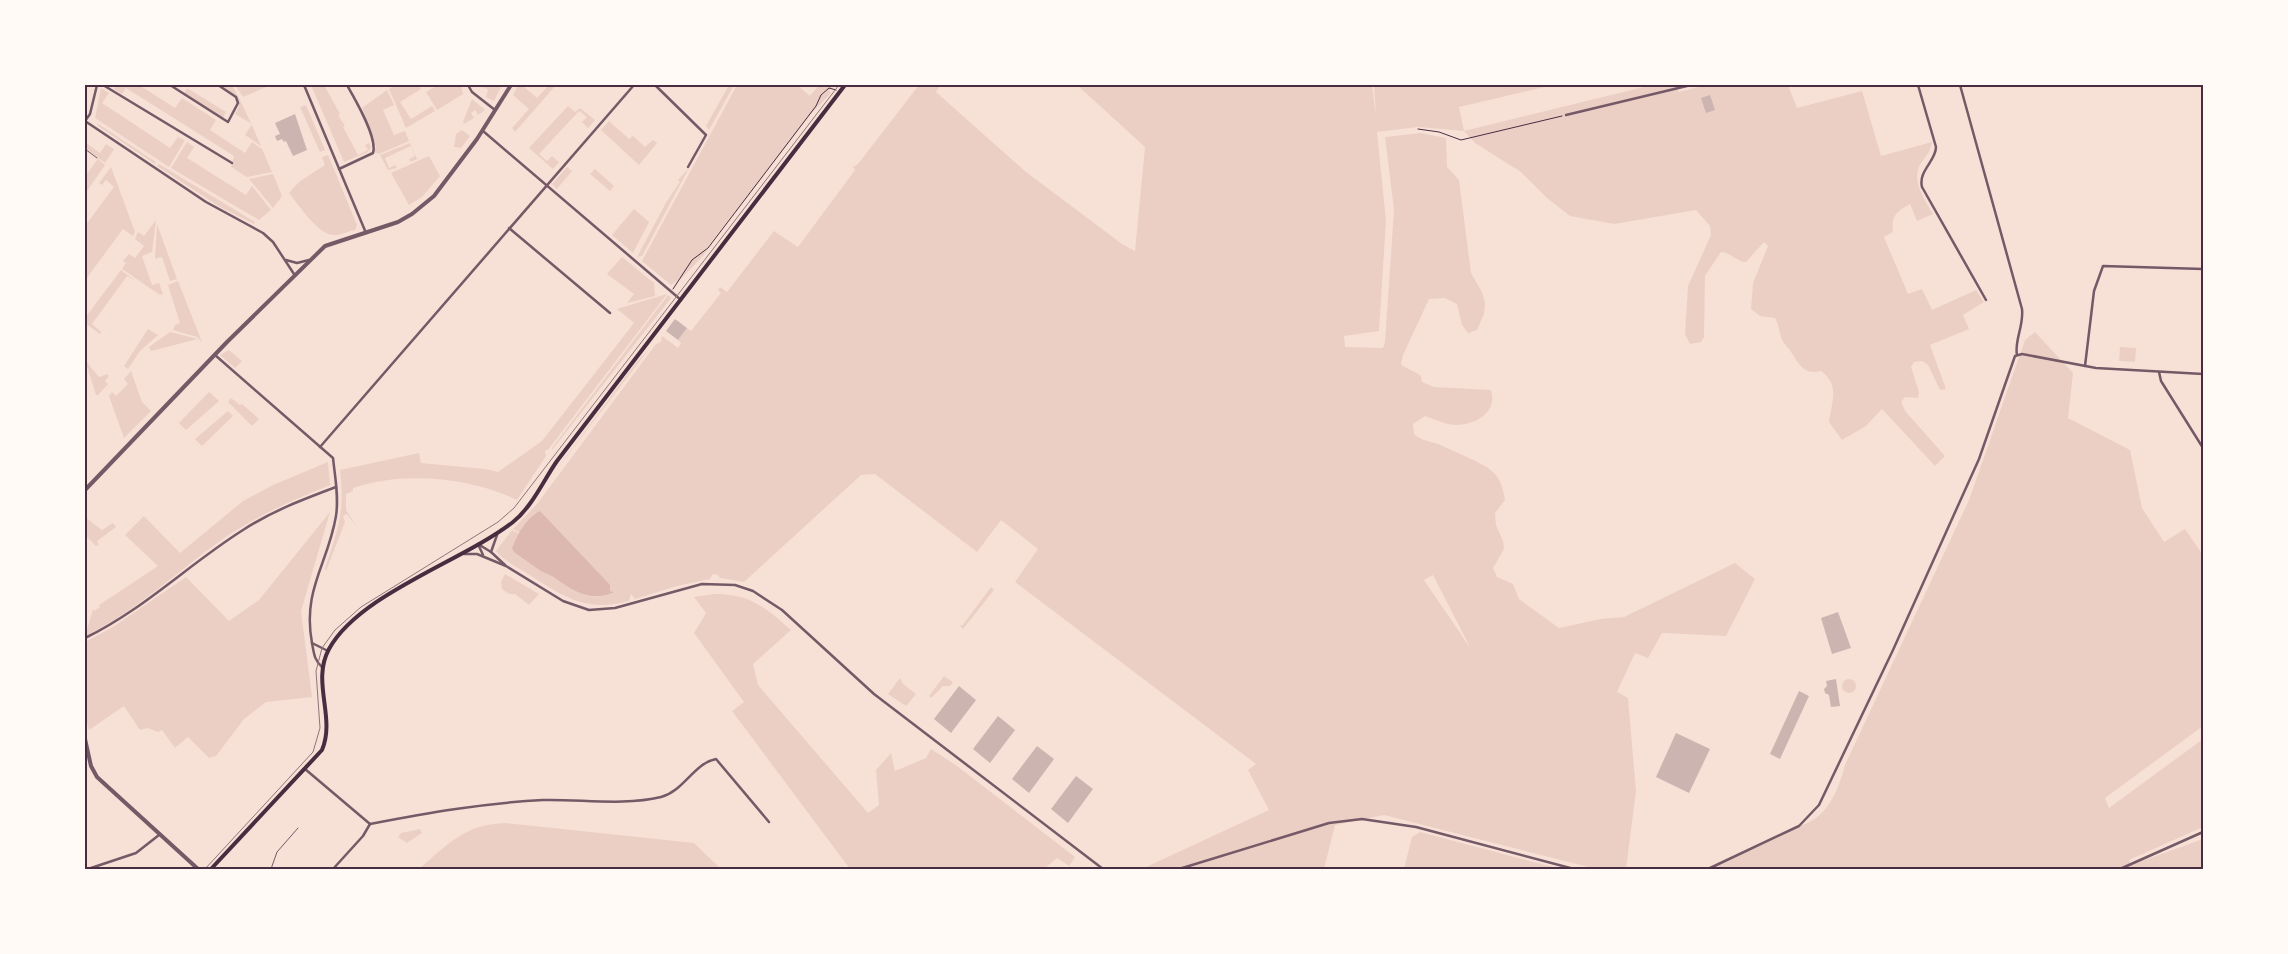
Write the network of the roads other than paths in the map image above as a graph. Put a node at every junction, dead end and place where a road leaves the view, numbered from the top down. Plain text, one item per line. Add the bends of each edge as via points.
1 (97, 85) edge
2 (103, 85) edge
3 (170, 85) edge
4 (218, 85) edge
5 (304, 85) edge
6 (347, 85) edge
7 (429, 85) edge
8 (434, 85) edge
9 (468, 85) edge
10 (512, 85) edge
11 (634, 85) edge
12 (655, 85) edge
13 (1691, 85) edge
14 (1918, 85) edge
15 (1960, 85) edge
16 (843, 86) edge
17 (496, 112) junction
18 (1566, 115) road end
19 (85, 121) edge
20 (483, 130) junction
21 (85, 150) edge
22 (97, 158) dead end
23 (232, 163) dead end
24 (688, 167) dead end
25 (339, 169) junction
26 (546, 186) junction
27 (509, 228) junction
28 (366, 233) junction
29 (285, 260) junction
30 (309, 260) junction
31 (2203, 269) edge
32 (294, 274) junction
33 (682, 300) junction
34 (1986, 300) dead end
35 (610, 313) dead end
36 (215, 355) junction
37 (2018, 355) junction
38 (2085, 366) junction
39 (2159, 372) junction
40 (2203, 374) edge
41 (320, 447) junction
42 (2203, 448) edge
43 (336, 487) junction
44 (85, 490) edge
45 (502, 530) junction
46 (478, 544) junction
47 (491, 552) junction
48 (462, 554) junction
49 (484, 557) junction
50 (506, 566) junction
51 (85, 638) edge
52 (312, 643) junction
53 (328, 651) junction
54 (322, 667) junction
55 (85, 739) edge
56 (305, 769) junction
57 (769, 822) dead end
58 (370, 824) junction
59 (298, 828) dead end
60 (2203, 832) edge
61 (160, 835) junction
62 (88, 869) edge
63 (198, 869) edge
64 (211, 869) edge
65 (271, 869) edge
66 (333, 869) edge
67 (1103, 869) edge
68 (1179, 869) edge
69 (1574, 869) edge
70 (1708, 869) edge
71 (2120, 869) edge

1 - 19 street via 90,114
2 - 23 street
3 - 4 street via 228,122 238,103 236,97
5 - 25 street
6 - 25 street via 368,124 375,147 373,153
7 - 8 street
9 - 17 street
10 - 17 street
11 - 26 street
12 - 24 street via 706,135
13 - 18 street
14 - 34 street via 1936,147 1922,176 1922,187
15 - 37 street via 2022,309 2022,326 2016,349
16 - 33 main road
17 - 20 street
19 - 29 street via 219,210 263,232
20 - 26 street
20 - 28 street via 423,206 398,222
21 - 22 lane
25 - 28 street
26 - 27 street
26 - 33 street
27 - 35 street
27 - 41 street
28 - 30 street via 328,243
29 - 30 street via 297,263
29 - 32 street
30 - 32 street
31 - 38 street via 2103,266 2094,291
32 - 36 street
33 - 45 main road via 557,461 526,508
36 - 41 street
36 - 44 street
37 - 38 street
37 - 70 street via 2013,359 1979,459 1819,805 1798,826
38 - 39 street
39 - 40 street
39 - 42 street via 2161,381
41 - 43 street via 333,458
43 - 51 street via 281,508 243,529 154,595
43 - 52 street via 336,516 312,595 308,620
45 - 46 main road
45 - 47 street via 493,542
46 - 47 street
46 - 48 main road
46 - 49 street
47 - 50 street
48 - 49 street
48 - 53 main road via 356,617 342,630
49 - 50 street
50 - 67 street via 571,605 592,610 616,608 702,584 735,585 753,591 782,610 870,691
52 - 53 street
52 - 54 street via 317,662
53 - 54 main road
54 - 56 main road via 324,743 320,753
55 - 61 street via 97,777
56 - 58 street
56 - 64 main road
57 - 58 street via 716,759 704,764 676,790 661,797 495,803
58 - 66 street
59 - 65 lane via 277,852
60 - 71 street
61 - 62 street via 136,853
61 - 63 street
68 - 69 street via 1329,823 1362,819 1416,828

